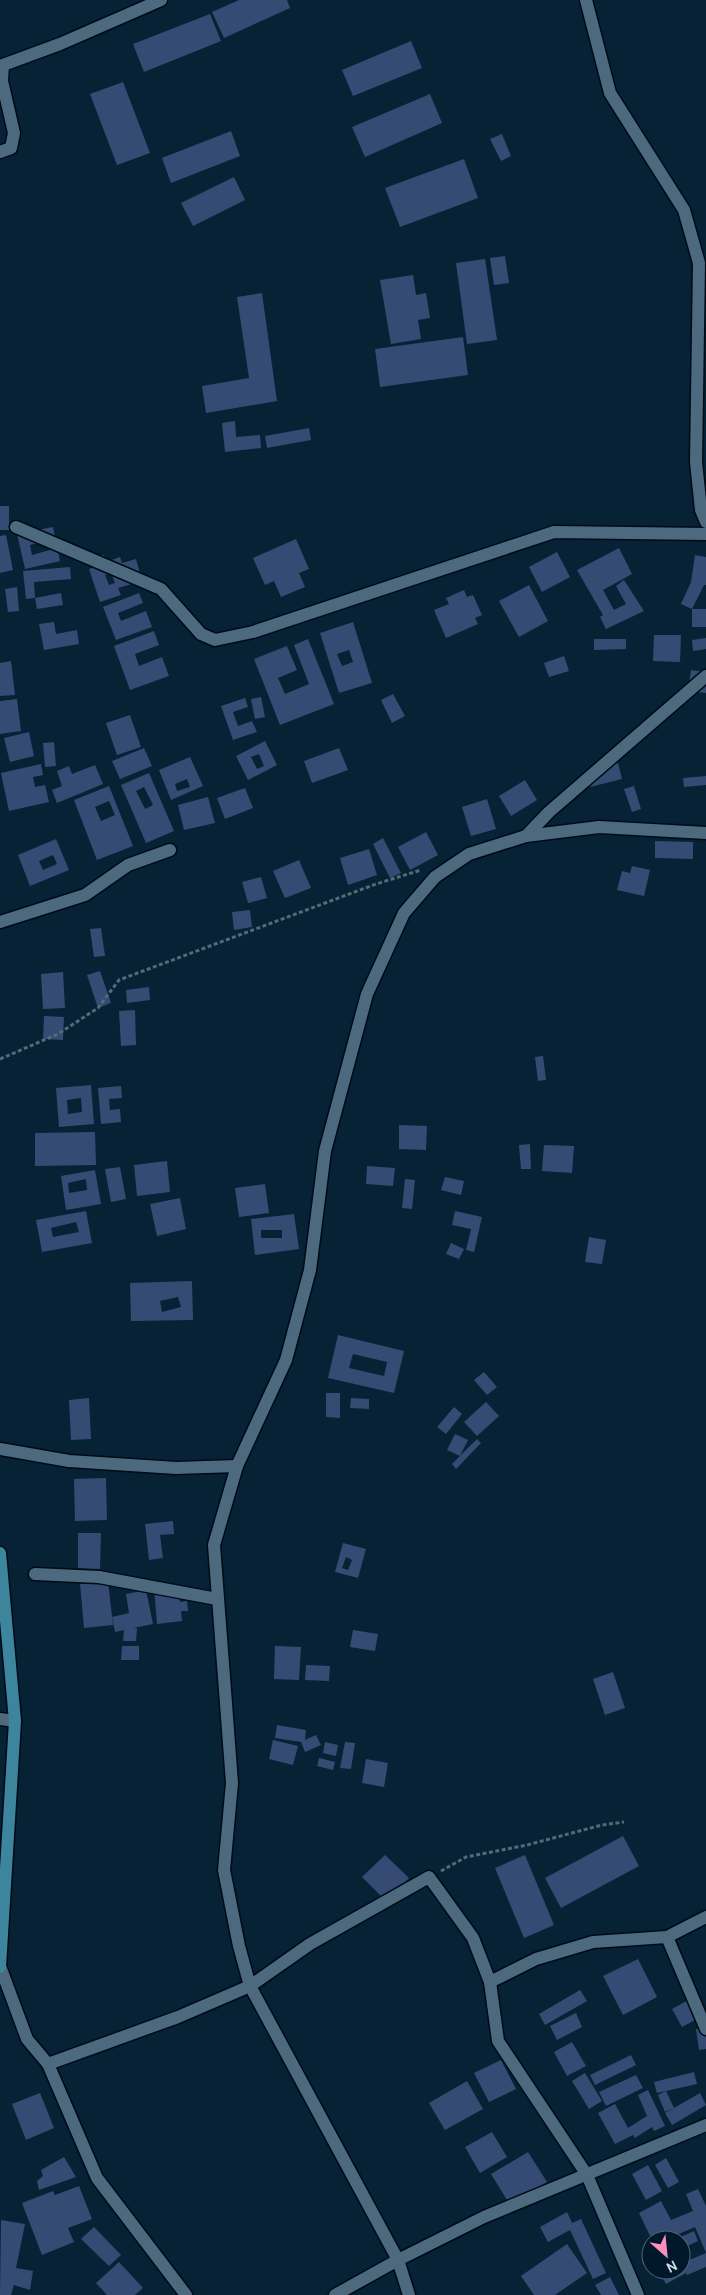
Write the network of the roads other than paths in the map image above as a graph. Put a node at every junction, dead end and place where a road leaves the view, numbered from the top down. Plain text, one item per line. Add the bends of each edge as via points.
1 (161, 0) edge
2 (586, 0) edge
3 (0, 152) edge
4 (706, 522) edge
5 (16, 527) dead end
6 (706, 534) edge
7 (706, 676) edge
8 (706, 833) edge
9 (526, 836) junction
10 (170, 850) dead end
11 (0, 922) edge
12 (0, 1449) edge
13 (237, 1466) junction
14 (0, 1553) edge
15 (35, 1574) dead end
16 (217, 1599) junction
17 (0, 1719) edge
18 (15, 1721) junction
19 (706, 1917) edge
20 (667, 1937) junction
21 (0, 1966) edge
22 (490, 1982) junction
23 (250, 1986) junction
24 (706, 2029) edge
25 (48, 2064) junction
26 (706, 2125) edge
27 (587, 2175) junction
28 (398, 2260) junction
29 (186, 2295) edge
30 (335, 2295) edge
31 (409, 2295) edge
32 (638, 2295) edge

1 - 3 street via 4,65 2,81 14,133 11,148
2 - 4 street via 610,93 684,210 699,263 696,462 701,510
5 - 6 street via 161,588 201,634 215,640 253,632 554,532
7 - 9 street via 549,812
8 - 9 street via 599,827
9 - 13 street via 469,854 435,877 404,913 367,994 324,1151 310,1270 286,1360
10 - 11 street via 128,865 85,895
12 - 13 street via 69,1461 176,1468
13 - 16 street via 214,1545
14 - 18 main road
15 - 16 street via 99,1577
16 - 23 street via 232,1782 224,1870
17 - 18 street
18 - 21 main road
19 - 20 street
20 - 22 street via 593,1942 536,1959
20 - 24 street
21 - 25 street via 27,2039
22 - 23 street via 473,1938 429,1877 310,1944
22 - 27 street via 498,2040
23 - 25 street via 178,2017
23 - 28 street
25 - 29 street via 98,2178
26 - 27 street
27 - 28 street via 484,2217
27 - 32 street
28 - 30 street
28 - 31 street

